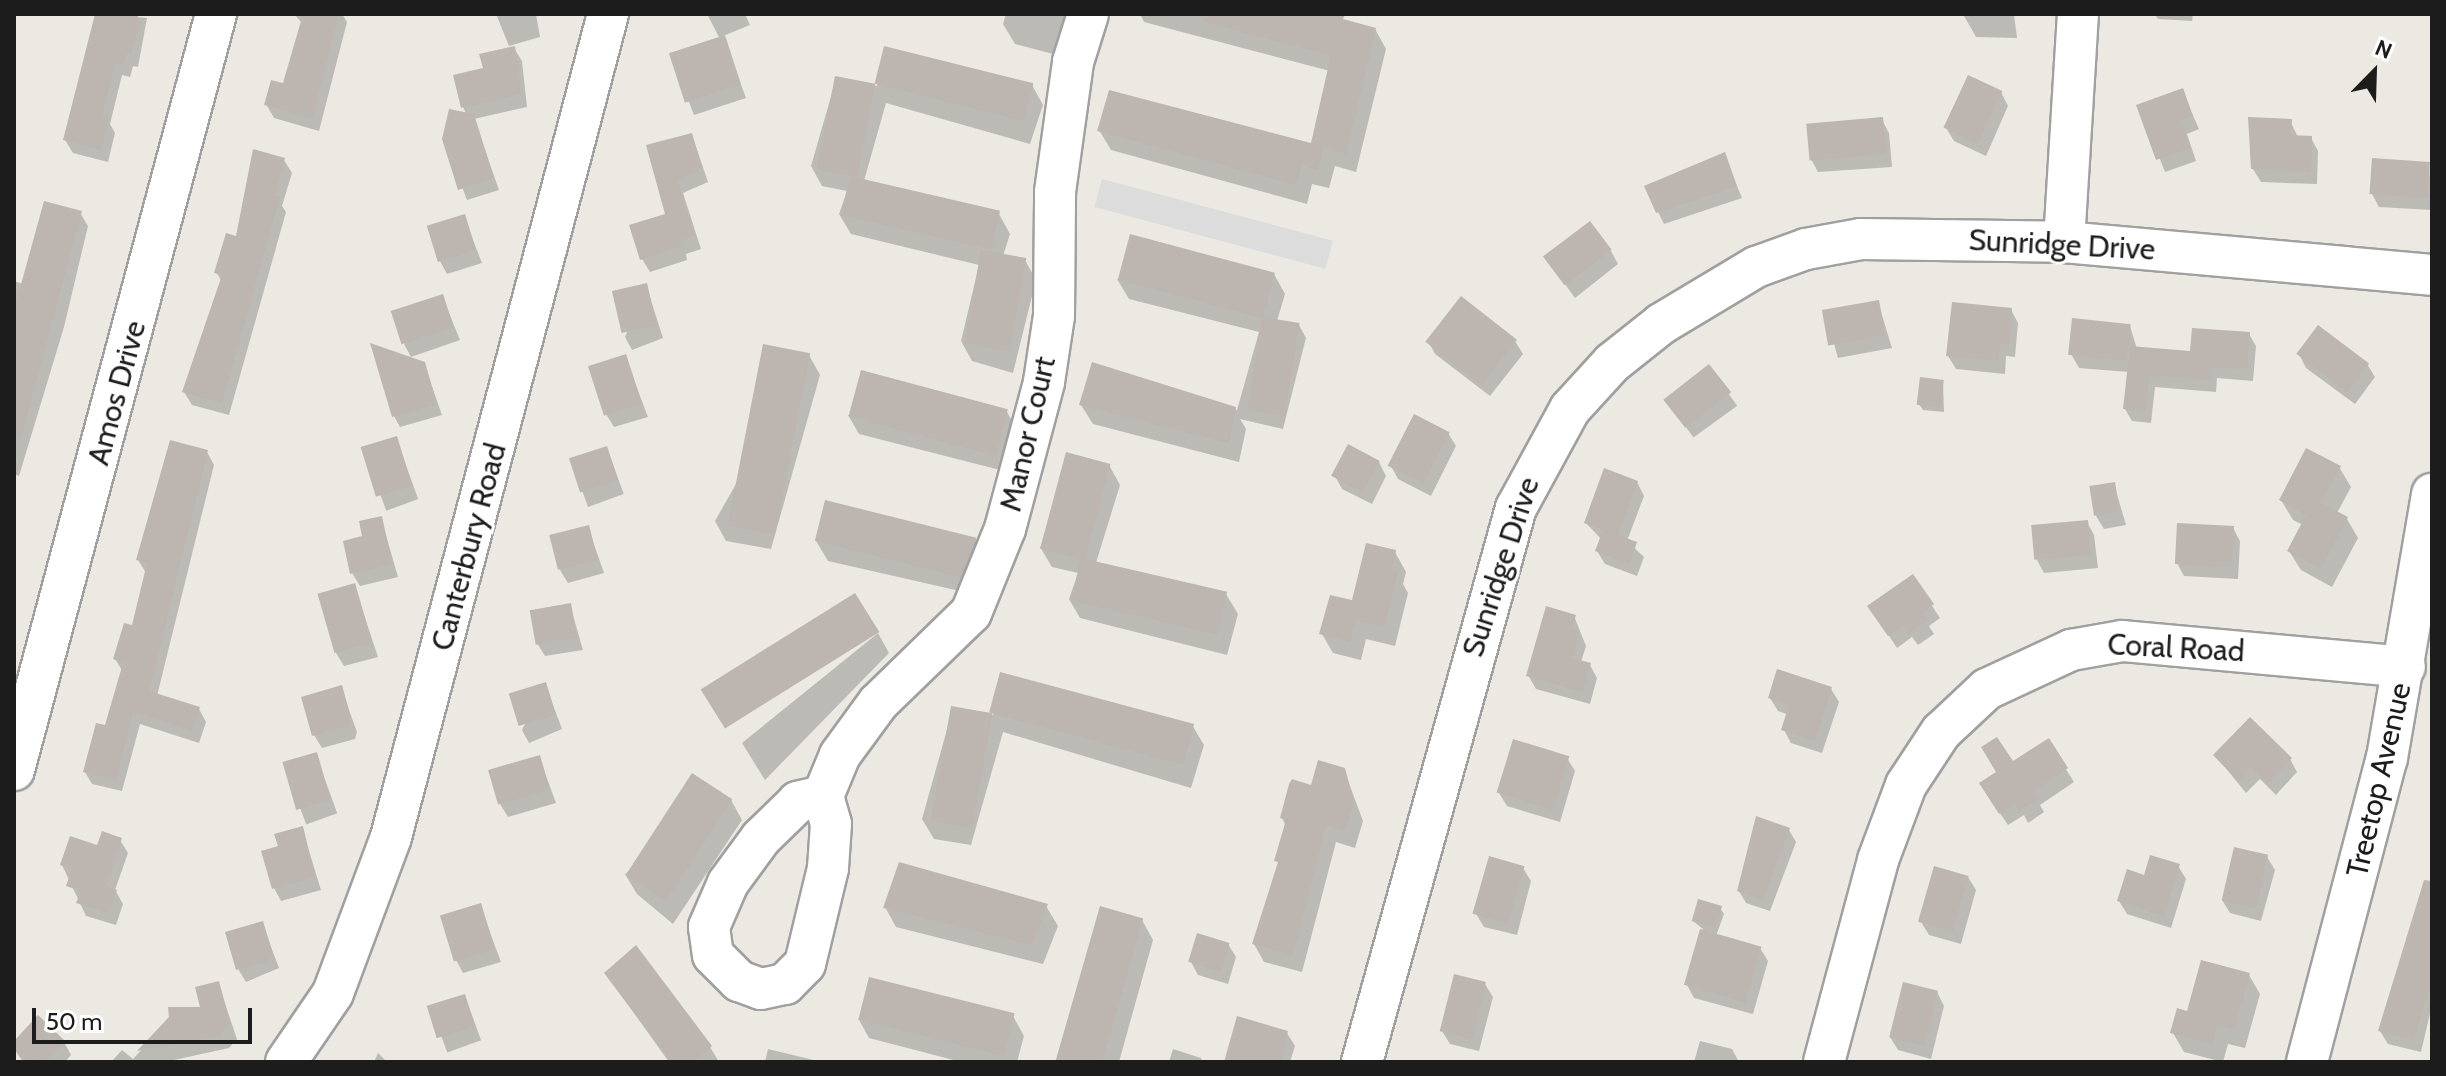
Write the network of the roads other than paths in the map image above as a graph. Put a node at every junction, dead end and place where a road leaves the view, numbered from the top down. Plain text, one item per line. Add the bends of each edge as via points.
1 (216, 14) edge
2 (608, 14) edge
3 (1088, 14) edge
4 (2078, 14) edge
5 (2064, 242) junction
6 (2432, 275) edge
7 (2432, 494) edge
8 (2405, 667) junction
9 (14, 770) edge
10 (823, 796) dead end
11 (286, 1062) edge
12 (1362, 1062) edge
13 (1824, 1062) edge
14 (2307, 1062) edge

1 - 9 street, Amos Drive
2 - 11 street, Canterbury Road via 391,837 333,993
3 - 10 street, Manor Court via 1073,62 1055,192 1054,316 1044,382 1005,529 971,613 878,703 840,755
4 - 5 street
5 - 6 street, Sunridge Drive
5 - 12 street, Sunridge Drive via 1861,239 1779,257 1686,306 1637,342 1580,397 1528,478 1495,571
7 - 8 street, Treetop Avenue
8 - 13 street, Coral Road via 2122,641 2071,650 1987,689 1941,732 1906,785 1878,860
8 - 14 street, Treetop Avenue

